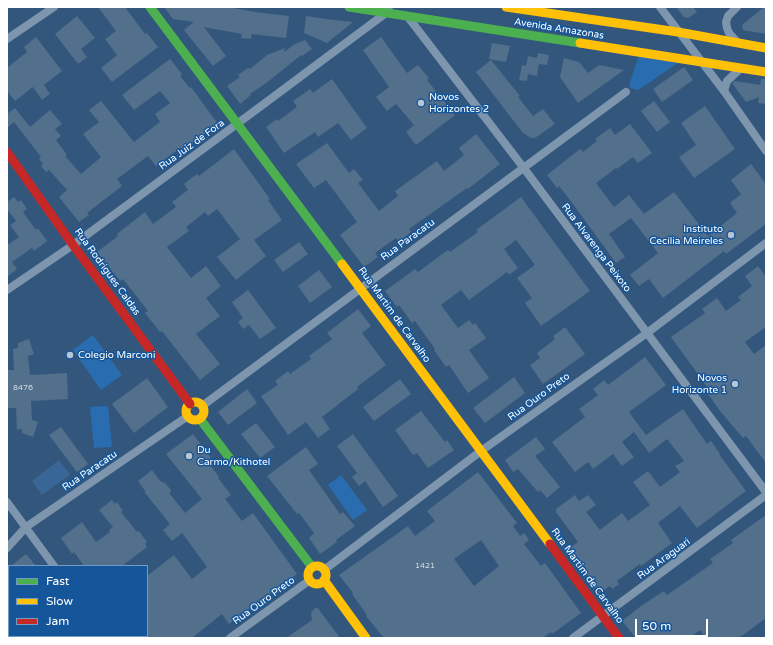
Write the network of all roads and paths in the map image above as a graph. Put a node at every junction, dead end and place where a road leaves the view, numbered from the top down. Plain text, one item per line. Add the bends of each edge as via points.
1 (54, 7) edge
2 (150, 7) edge
3 (348, 7) edge
4 (506, 7) edge
5 (660, 7) edge
6 (737, 7) edge
7 (388, 10) edge
8 (408, 16) junction
9 (678, 32) junction
10 (7, 39) edge
11 (738, 43) junction
12 (766, 48) edge
13 (701, 62) junction
14 (740, 69) junction
15 (766, 72) edge
16 (724, 91) junction
17 (626, 92) dead end
18 (238, 124) junction
19 (766, 151) edge
20 (7, 152) edge
21 (523, 167) junction
22 (766, 243) edge
23 (73, 245) junction
24 (360, 288) junction
25 (7, 290) edge
26 (647, 332) junction
27 (190, 404) junction
28 (202, 406) junction
29 (188, 416) junction
30 (200, 419) junction
31 (481, 451) junction
32 (766, 492) edge
33 (766, 496) edge
34 (7, 502) edge
35 (26, 527) junction
36 (7, 548) edge
37 (53, 565) edge
38 (312, 567) junction
39 (324, 570) junction
40 (310, 580) junction
41 (324, 580) junction
42 (604, 615) junction
43 (230, 638) edge
44 (366, 638) edge
45 (573, 638) edge
46 (619, 638) edge

1 - 10 street
2 - 18 street, Rua Martim de Carvalho
3 - 7 street, Avenida Amazonas
4 - 9 street, Avenida Amazonas
5 - 9 street
6 - 11 street via 726,22 727,28
7 - 8 street, Avenida Amazonas
7 - 18 street, Rua Juiz de Fora
8 - 13 street, Avenida Amazonas
8 - 21 street, Rua Alvarenga Peixoto
9 - 11 street, Avenida Amazonas
9 - 13 street
11 - 12 street, Avenida Amazonas
13 - 14 street, Avenida Amazonas
13 - 16 street
14 - 15 street, Avenida Amazonas
14 - 16 street via 727,81
16 - 19 street
17 - 21 street, Rua Paracatu
18 - 23 street, Rua Juiz de Fora
18 - 24 street, Rua Martim de Carvalho
20 - 23 street, Rua Rodrigues Caldas
21 - 24 street, Rua Paracatu
21 - 26 street, Rua Alvarenga Peixoto
22 - 26 street, Rua Ouro Preto
23 - 25 street, Rua Juiz de Fora
23 - 27 street, Rua Rodrigues Caldas
24 - 28 street, Rua Paracatu
24 - 31 street, Rua Martim de Carvalho
26 - 31 street, Rua Ouro Preto
26 - 32 street, Rua Alvarenga Peixoto
27 - 28 street via 198,402
27 - 29 street via 187,408
28 - 30 street via 204,411
29 - 30 street
29 - 35 street, Rua Paracatu
30 - 38 street
31 - 39 street, Rua Ouro Preto
31 - 42 street, Rua Martim de Carvalho
33 - 42 street, Rua Araguari
34 - 35 street
35 - 36 street, Rua Paracatu
35 - 37 street
38 - 39 street via 320,566
38 - 40 street via 309,572
39 - 41 street
40 - 41 street via 316,583
40 - 43 street, Rua Ouro Preto
41 - 44 street
42 - 45 street, Rua Araguari
42 - 46 street, Rua Martim de Carvalho

